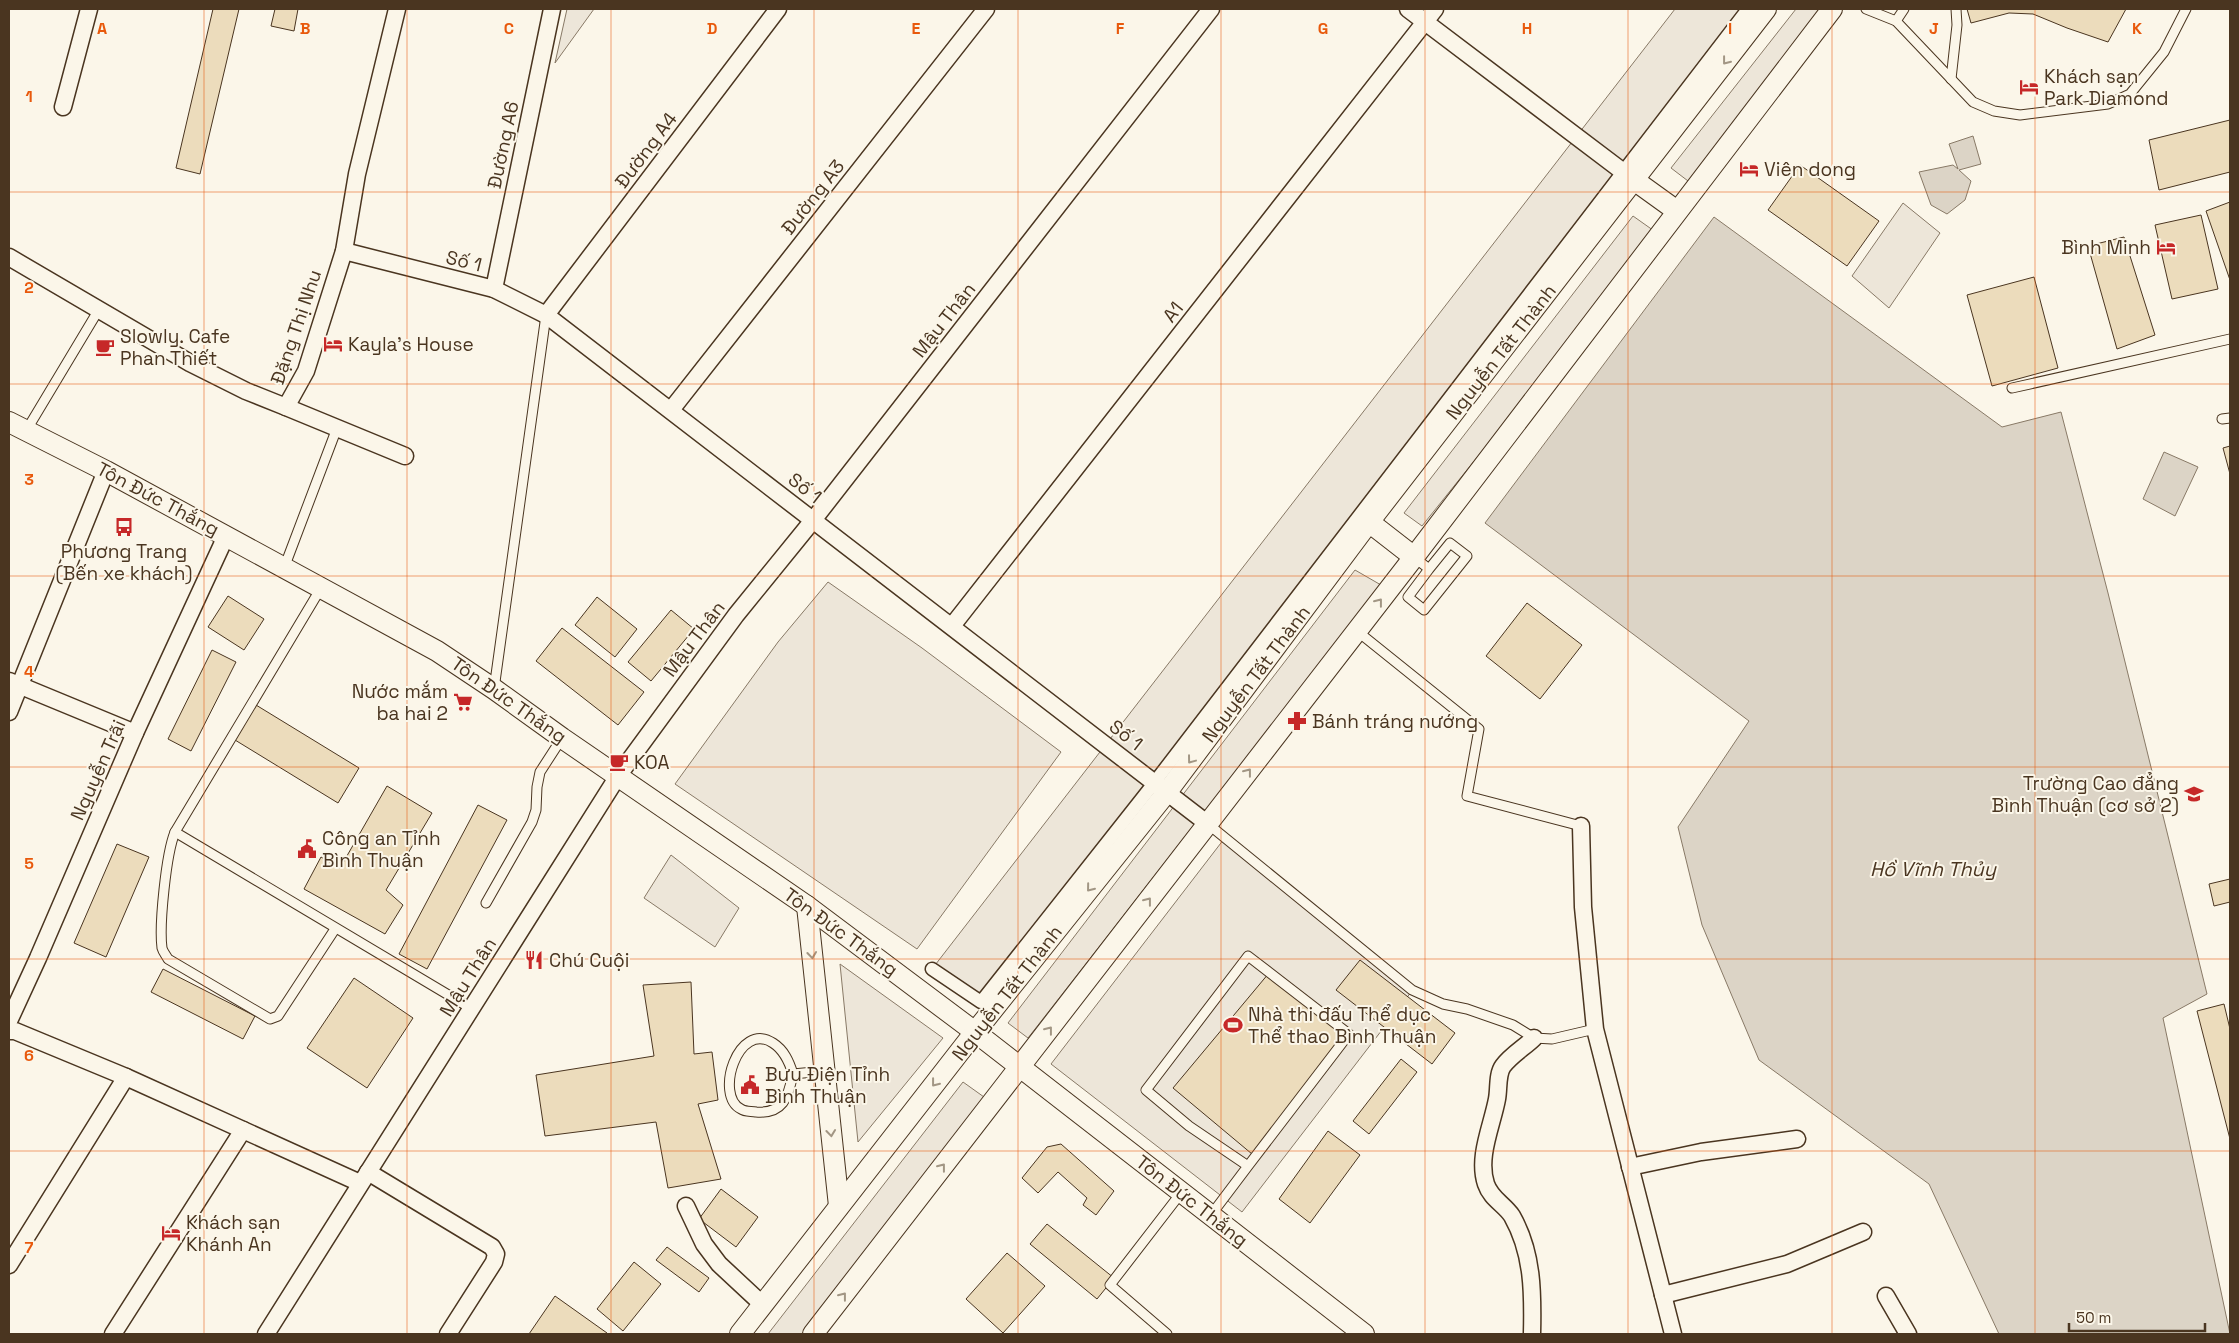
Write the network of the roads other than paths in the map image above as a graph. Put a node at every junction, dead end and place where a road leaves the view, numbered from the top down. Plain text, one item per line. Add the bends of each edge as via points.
1 (89, 9) edge
2 (397, 9) edge
3 (552, 9) edge
4 (778, 9) edge
5 (986, 9) edge
6 (1211, 9) edge
7 (1408, 9) edge
8 (1748, 9) edge
9 (1766, 9) edge
10 (1832, 9) edge
11 (1866, 9) edge
12 (1904, 9) edge
13 (1956, 9) edge
14 (2182, 10) edge
15 (1430, 15) edge
16 (1896, 21) junction
17 (1951, 79) junction
18 (63, 107) dead end
19 (1629, 176) junction
20 (1677, 212) junction
21 (344, 251) junction
22 (9, 257) edge
23 (494, 290) junction
24 (98, 310) junction
25 (546, 315) junction
26 (2230, 339) edge
27 (2012, 388) dead end
28 (286, 407) junction
29 (671, 410) junction
30 (18, 426) edge
31 (337, 428) junction
32 (405, 456) dead end
33 (106, 471) junction
34 (814, 519) junction
35 (1370, 522) junction
36 (226, 536) junction
37 (1422, 563) junction
38 (284, 568) junction
39 (321, 587) junction
40 (952, 626) junction
41 (1357, 631) junction
42 (15, 683) edge
43 (494, 689) junction
44 (9, 712) edge
45 (135, 733) junction
46 (562, 738) junction
47 (618, 776) junction
48 (1161, 787) junction
49 (1208, 824) junction
50 (1581, 826) joint
51 (175, 832) junction
52 (486, 903) dead end
53 (807, 906) junction
54 (335, 929) junction
55 (932, 969) dead end
56 (472, 1009) junction
57 (9, 1021) edge
58 (1595, 1029) junction
59 (9, 1031) edge
60 (975, 1032) junction
61 (1534, 1038) junction
62 (1020, 1068) junction
63 (824, 1071) junction
64 (793, 1074) junction
65 (126, 1077) junction
66 (243, 1130) junction
67 (1797, 1140) dead end
68 (1248, 1166) junction
69 (1630, 1167) junction
70 (364, 1178) junction
71 (1181, 1193) junction
72 (686, 1206) dead end
73 (839, 1206) junction
74 (1210, 1216) junction
75 (1863, 1232) dead end
76 (9, 1265) edge
77 (1663, 1295) junction
78 (1886, 1296) dead end
79 (763, 1306) junction
80 (113, 1334) edge
81 (266, 1334) edge
82 (448, 1334) edge
83 (740, 1334) edge
84 (813, 1334) edge
85 (1168, 1334) edge
86 (1364, 1334) edge
87 (1532, 1334) edge
88 (1673, 1334) edge
89 (1908, 1334) edge

1 - 18 street
2 - 21 street, Đặng Thị Nhu via 357,174
3 - 23 street, Đường A6
4 - 25 street, Đường A4
5 - 29 street, Đường A3
6 - 34 street, Mậu Thân
7 - 15 street
8 - 19 street
9 -> 19 street, Nguyễn Tất Thành
10 - 20 street
11 - 16 lane
12 - 16 lane
13 - 17 lane
14 - 17 lane via 2164,52 2150,72 2130,94 2108,104 2020,115 1973,102
15 - 19 street
15 - 40 street, A1
16 - 17 lane
19 - 20 street
19 - 35 street, Nguyễn Tất Thành
19 - 48 street
20 - 37 street
21 - 23 street, Số 1
21 - 28 street, Đặng Thị Nhu via 306,371
22 - 24 street, Đặng Thị Nhu
23 - 25 street, Số 1
24 - 28 street, Đặng Thị Nhu via 190,363
24 - 30 lane
25 - 29 street, Số 1
25 - 43 lane
26 - 27 lane
28 - 31 street
29 - 34 street, Số 1
30 - 33 street, Tôn Đức Thắng
31 - 32 street
31 - 38 lane
33 - 36 street, Tôn Đức Thắng
33 - 42 street
34 - 40 street, Số 1
34 - 47 street, Mậu Thân via 736,616
35 - 37 street
35 -> 48 street, Nguyễn Tất Thành
36 - 38 street, Tôn Đức Thắng
36 - 45 street, Nguyễn Trãi
37 - 37 lane via 1408,597 1424,610 1468,556 1450,543
41 -> 37 street
38 - 39 street, Tôn Đức Thắng
39 - 43 street, Tôn Đức Thắng via 437,651
39 - 51 lane
40 - 48 street, Số 1
49 -> 41 street
41 - 50 lane via 1479,729 1467,796
42 - 44 street
42 - 45 street
43 - 46 street, Tôn Đức Thắng
45 - 57 street, Nguyễn Trãi
46 - 47 street, Tôn Đức Thắng
46 - 52 lane via 540,772 532,822
47 - 53 street, Tôn Đức Thắng
47 - 56 street, Mậu Thân
48 - 49 street, Số 1
48 - 55 street via 981,1002
48 -> 60 street, Nguyễn Tất Thành
49 - 61 lane via 1412,990 1442,1004 1513,1025
62 -> 49 street
50 - 58 street via 1583,907
51 - 54 lane
51 - 54 lane via 167,864 162,950 168,958 192,973 270,1019 278,1016
53 - 60 street, Tôn Đức Thắng
53 -> 63 street
54 - 56 lane
56 - 70 street, Mậu Thân
58 - 61 lane via 1552,1039
58 - 69 street
59 - 65 street
60 - 62 street, Tôn Đức Thắng
60 -> 73 street, Nguyễn Tất Thành
61 - 87 street via 1502,1067 1483,1169 1490,1194 1509,1211 1527,1253 1532,1289
62 - 71 street, Tôn Đức Thắng
84 -> 62 street
63 - 64 lane
63 -> 73 street
64 - 64 lane via 779,1109 744,1111 731,1097 730,1071 738,1052 750,1040 769,1040 779,1047
65 - 66 street
65 - 76 street
66 - 70 street
66 - 80 street
67 - 69 street via 1701,1152
68 - 68 lane via 1349,1034 1248,956 1146,1090 1189,1126
68 - 74 lane
69 - 77 street
70 - 81 street, Mậu Thân
70 - 82 street via 492,1247 496,1254
71 - 74 street, Tôn Đức Thắng
71 - 85 lane via 1110,1285
72 - 79 street via 704,1244 719,1264
73 - 79 street, Nguyễn Tất Thành
74 - 86 street, Tôn Đức Thắng
75 - 77 street via 1787,1264
77 - 88 street
78 - 89 street
79 - 83 street, Nguyễn Tất Thành

